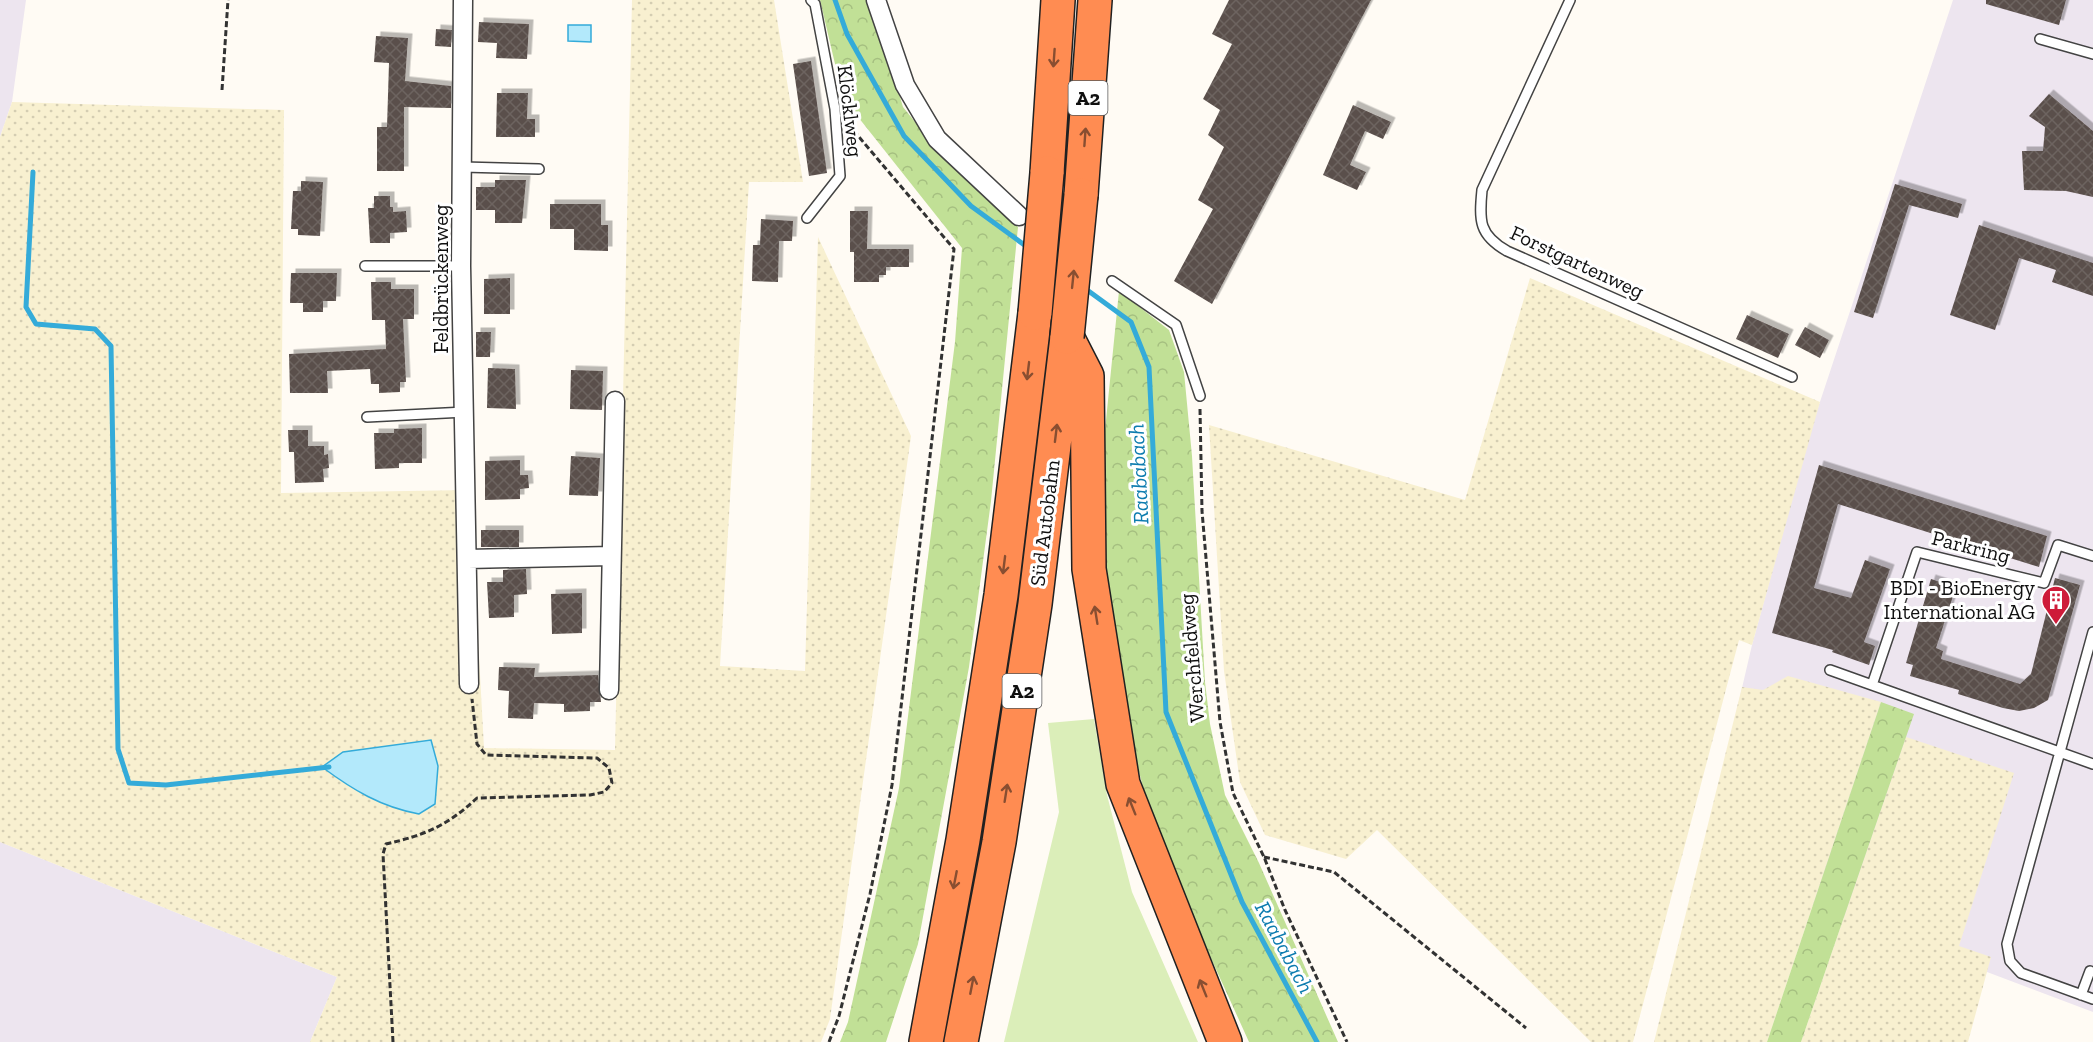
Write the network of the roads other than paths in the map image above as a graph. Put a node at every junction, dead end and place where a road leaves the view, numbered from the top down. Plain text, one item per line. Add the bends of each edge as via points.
1 (463, 0) edge
2 (811, 0) edge
3 (876, 0) edge
4 (1058, 0) edge
5 (1095, 0) edge
6 (1570, 0) edge
7 (2040, 39) dead end
8 (2093, 54) edge
9 (463, 167) junction
10 (539, 169) dead end
11 (1019, 216) dead end
12 (807, 218) dead end
13 (365, 266) dead end
14 (461, 266) junction
15 (1112, 281) dead end
16 (1067, 337) junction
17 (1792, 377) dead end
18 (1200, 396) road end
19 (615, 401) dead end
20 (465, 412) junction
21 (367, 417) dead end
22 (611, 556) junction
23 (2093, 556) edge
24 (468, 559) junction
25 (2093, 632) edge
26 (1830, 670) dead end
27 (470, 684) road end
28 (1872, 685) junction
29 (609, 690) dead end
30 (2060, 752) junction
31 (2093, 764) edge
32 (947, 921) junction
33 (2090, 971) dead end
34 (2081, 995) junction
35 (2093, 999) edge
36 (903, 1042) edge
37 (926, 1042) edge
38 (961, 1042) edge
39 (1225, 1042) edge

1 - 9 street, Feldbrückenweg
2 - 12 lane, Klöcklweg via 815,4 835,109 840,176
3 - 11 street via 905,85 937,140
4 -> 32 highway, Süd Autobahn / A2, bridge via 1035,313 1001,595
16 -> 5 highway, Süd Autobahn / A2, bridge
6 - 17 lane, Forstgartenweg via 1482,190 1483,231 1492,243 1507,251
7 - 8 lane
9 - 10 lane
9 - 14 street, Feldbrückenweg
13 - 14 lane
14 - 20 street, Feldbrückenweg
15 - 18 lane via 1176,325
38 -> 16 highway, Süd Autobahn / A2 via 999,842 1035,604
39 -> 16 highway via 1123,784 1089,569 1087,376
19 - 22 street
20 - 21 lane
20 - 24 street, Feldbrückenweg
22 - 24 street
22 - 29 street
23 - 28 lane, Parkring via 2058,545 2044,583 1917,552
24 - 27 street, Feldbrückenweg
25 - 30 lane
26 - 28 lane
28 - 30 lane
30 - 31 lane
30 - 34 lane via 2007,944 2010,961 2021,973
32 - 36 highway
32 - 37 highway, Süd Autobahn / A2
33 - 34 lane
34 - 35 lane

